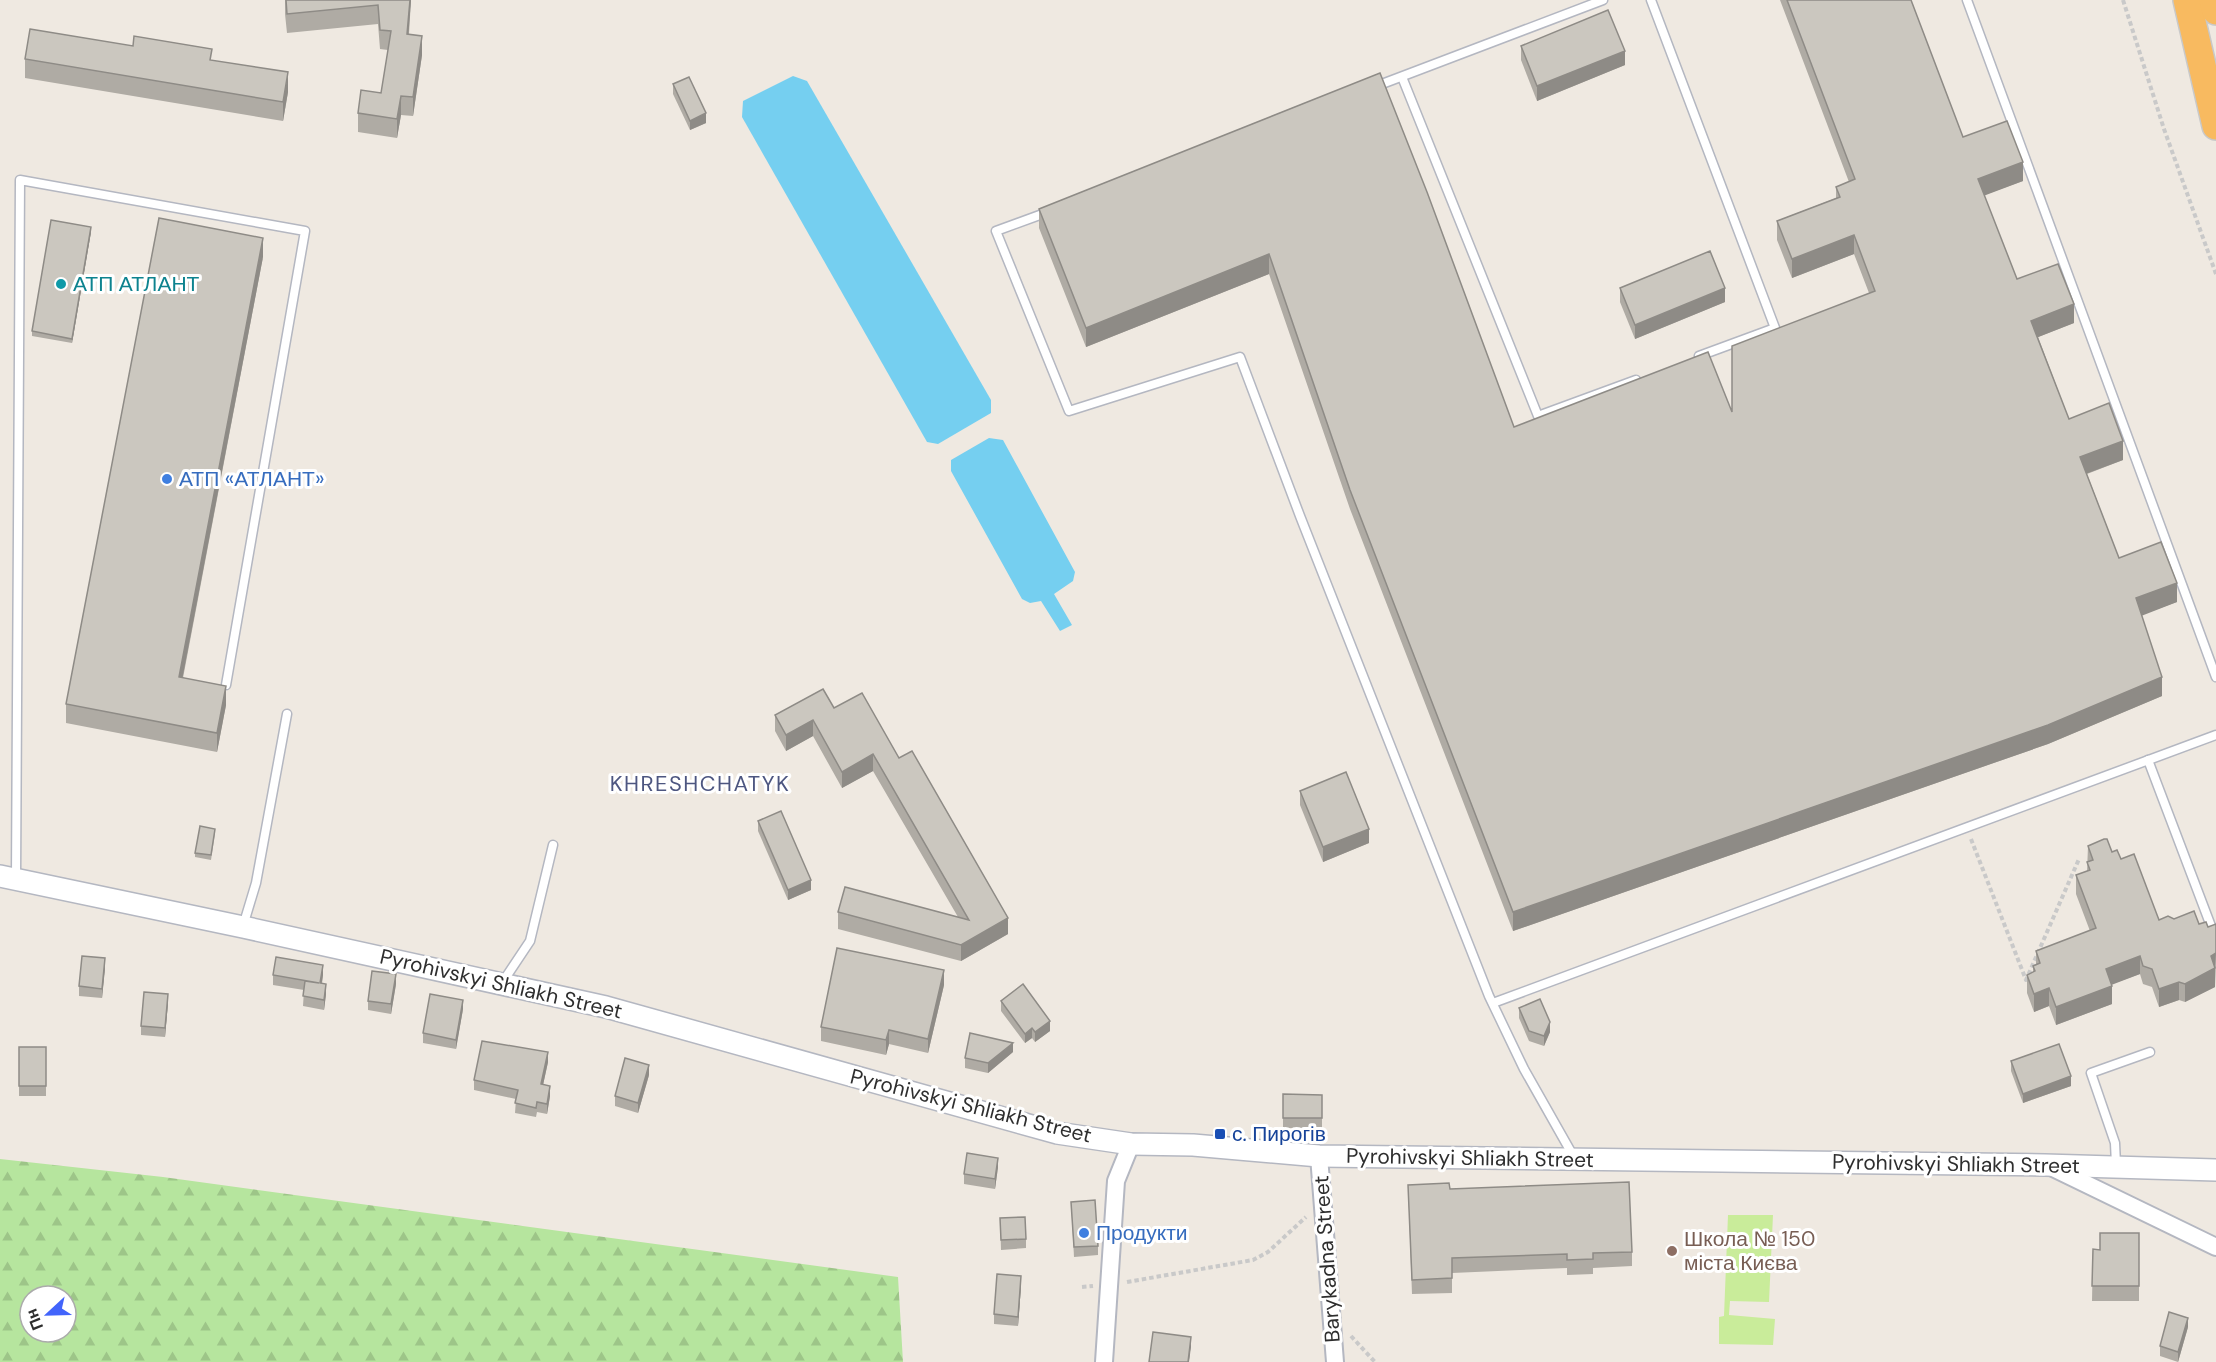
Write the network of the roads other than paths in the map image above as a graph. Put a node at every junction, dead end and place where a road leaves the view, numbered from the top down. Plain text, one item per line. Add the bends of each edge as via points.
1 (1603, 0) edge
2 (1651, 0) edge
3 (1967, 0) edge
4 (2187, 0) edge
5 (2214, 0) edge
6 (2216, 11) edge
7 (1402, 76) junction
8 (1370, 89) edge
9 (2216, 126) edge
10 (1062, 206) edge
11 (1689, 360) edge
12 (1646, 376) edge
13 (2216, 677) edge
14 (226, 685) edge
15 (287, 714) dead end
16 (2216, 735) edge
17 (2148, 760) junction
18 (553, 845) dead end
19 (8, 878) edge
20 (243, 927) junction
21 (2214, 933) edge
22 (501, 984) junction
23 (1493, 1003) junction
24 (2150, 1052) dead end
25 (1131, 1143) junction
26 (1319, 1156) junction
27 (1575, 1159) junction
28 (2045, 1165) junction
29 (2116, 1167) junction
30 (2216, 1170) edge
31 (2216, 1247) edge
32 (1104, 1362) edge
33 (1335, 1362) edge

1 - 7 lane
2 - 11 lane via 1775,328
3 - 13 lane
4 - 9 highway
5 - 6 highway
7 - 8 lane
7 - 12 lane via 1538,416
10 - 23 lane via 996,231 1069,411 1240,357
14 - 19 lane via 305,231 20,180
15 - 20 lane via 256,883
16 - 17 lane
17 - 21 lane
17 - 23 lane
18 - 22 lane via 530,941
19 - 20 street, Pyrohivskyi Shliakh Street
20 - 22 street, Pyrohivskyi Shliakh Street
22 - 25 street, Pyrohivskyi Shliakh Street via 606,1007 1057,1132
23 - 27 lane via 1524,1069
24 - 29 lane via 2091,1073 2115,1143
25 - 26 street, Pyrohivskyi Shliakh Street
25 - 32 street via 1116,1181
26 - 27 street, Pyrohivskyi Shliakh Street
26 - 33 street, Barykadna Street
27 - 28 street, Pyrohivskyi Shliakh Street
28 - 29 street, Pyrohivskyi Shliakh Street
28 - 31 street
29 - 30 street, Pyrohivskyi Shliakh Street

